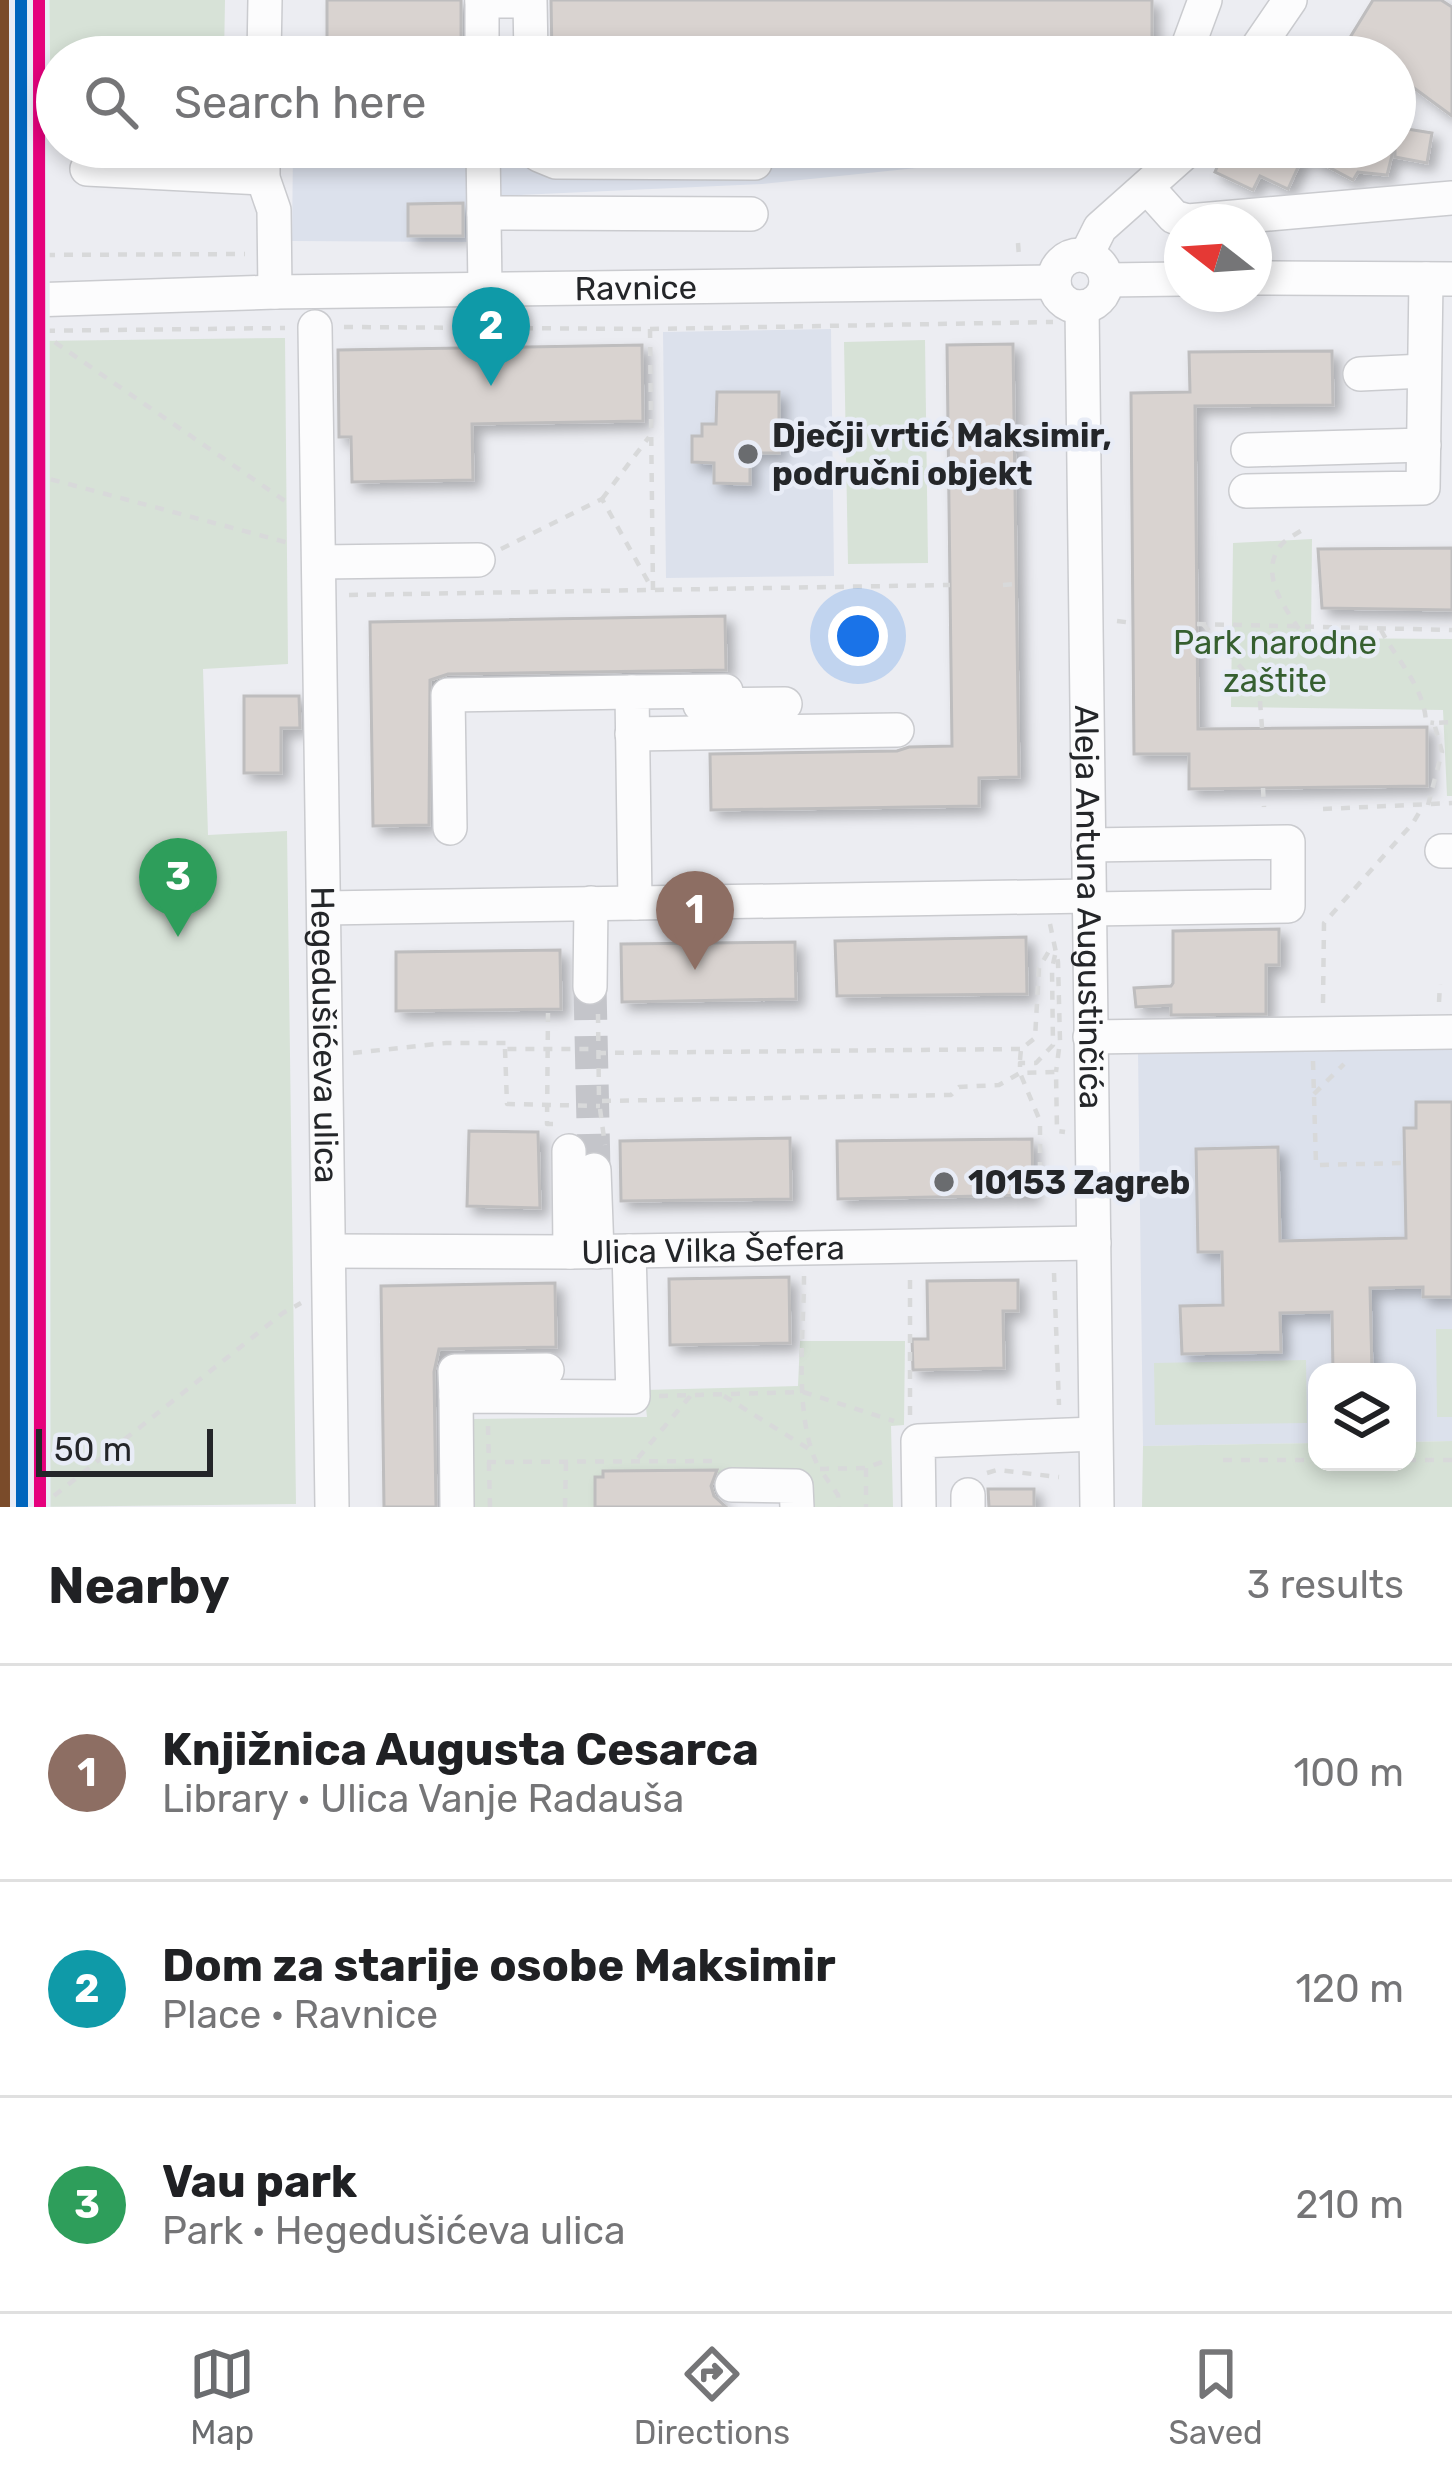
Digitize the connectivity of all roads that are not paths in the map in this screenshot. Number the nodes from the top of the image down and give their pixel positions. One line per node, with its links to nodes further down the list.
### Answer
1 (265, 0): 5 (street)
2 (1205, 0): 8 (street)
3 (1290, 0): 9 (street)
4 (482, 1): 6 (street); 7 (street)
5 (264, 36)
6 (482, 36)
7 (531, 36)
8 (1192, 36)
9 (1266, 36)
10 (116, 168): 14 (street)
11 (264, 168): 25 (street)
12 (483, 168): 17 (street)
13 (1169, 168): 15 (street)
14 (87, 169)
15 (1148, 188): 16 (street); 19 (street)
16 (1449, 192)
17 (484, 213): 18 (street); 24 (street)
18 (751, 214)
19 (1096, 268): 20 (street); 23 (street); 27 (street)
20 (1164, 277)
21 (1272, 278): 22 (street)
22 (1439, 279): 29 (street)
23 (1054, 282): 24 (street, Ravnice); 27 (street)
24 (485, 289): 25 (street, Ravnice)
25 (275, 292): 26 (street, Ravnice)
26 (0, 301)
27 (1073, 315): 41 (street, Aleja Antuna Augustinčića)
28 (332, 327): 35 (street, Hegedušićeva ulica)
29 (1424, 371): 30 (street); 31 (street)
30 (1360, 374)
31 (1424, 445): 32 (street); 33 (street)
32 (1248, 450)
33 (1246, 491)
34 (478, 560): 35 (street)
35 (319, 579): 45 (street, Hegedušićeva ulica)
36 (726, 691): 38 (street)
37 (785, 704): 38 (street)
38 (632, 711): 39 (street); 40 (street); 43 (street)
39 (897, 730)
40 (450, 828)
41 (1088, 845): 42 (street, Aleja Antuna Augustinčića); 42 (street)
42 (1089, 902): 43 (street); 48 (street, Aleja Antuna Augustinčića)
43 (635, 903): 44 (street)
44 (582, 904): 45 (street); 46 (street)
45 (324, 908): 53 (street, Hegedušićeva ulica)
46 (587, 993)
47 (1452, 1032): 48 (street)
48 (1090, 1037): 52 (street, Aleja Antuna Augustinčića)
49 (1452, 1054): 50 (street)
50 (1352, 1055)
51 (585, 1148): 54 (street)
52 (1094, 1244): 54 (street, Ulica Vilka Šefera); 57 (street, Aleja Antuna Augustinčića)
53 (329, 1251): 54 (street, Ulica Vilka Šefera); 59 (street, Hegedušićeva ulica)
54 (599, 1252): 56 (street)
55 (547, 1370): 56 (street)
56 (456, 1396): 60 (street)
57 (1096, 1434): 62 (street); 63 (street, Aleja Antuna Augustinčića)
58 (732, 1473): 61 (street)
59 (332, 1507)
60 (457, 1507)
61 (796, 1507)
62 (919, 1507)
63 (1097, 1507)

